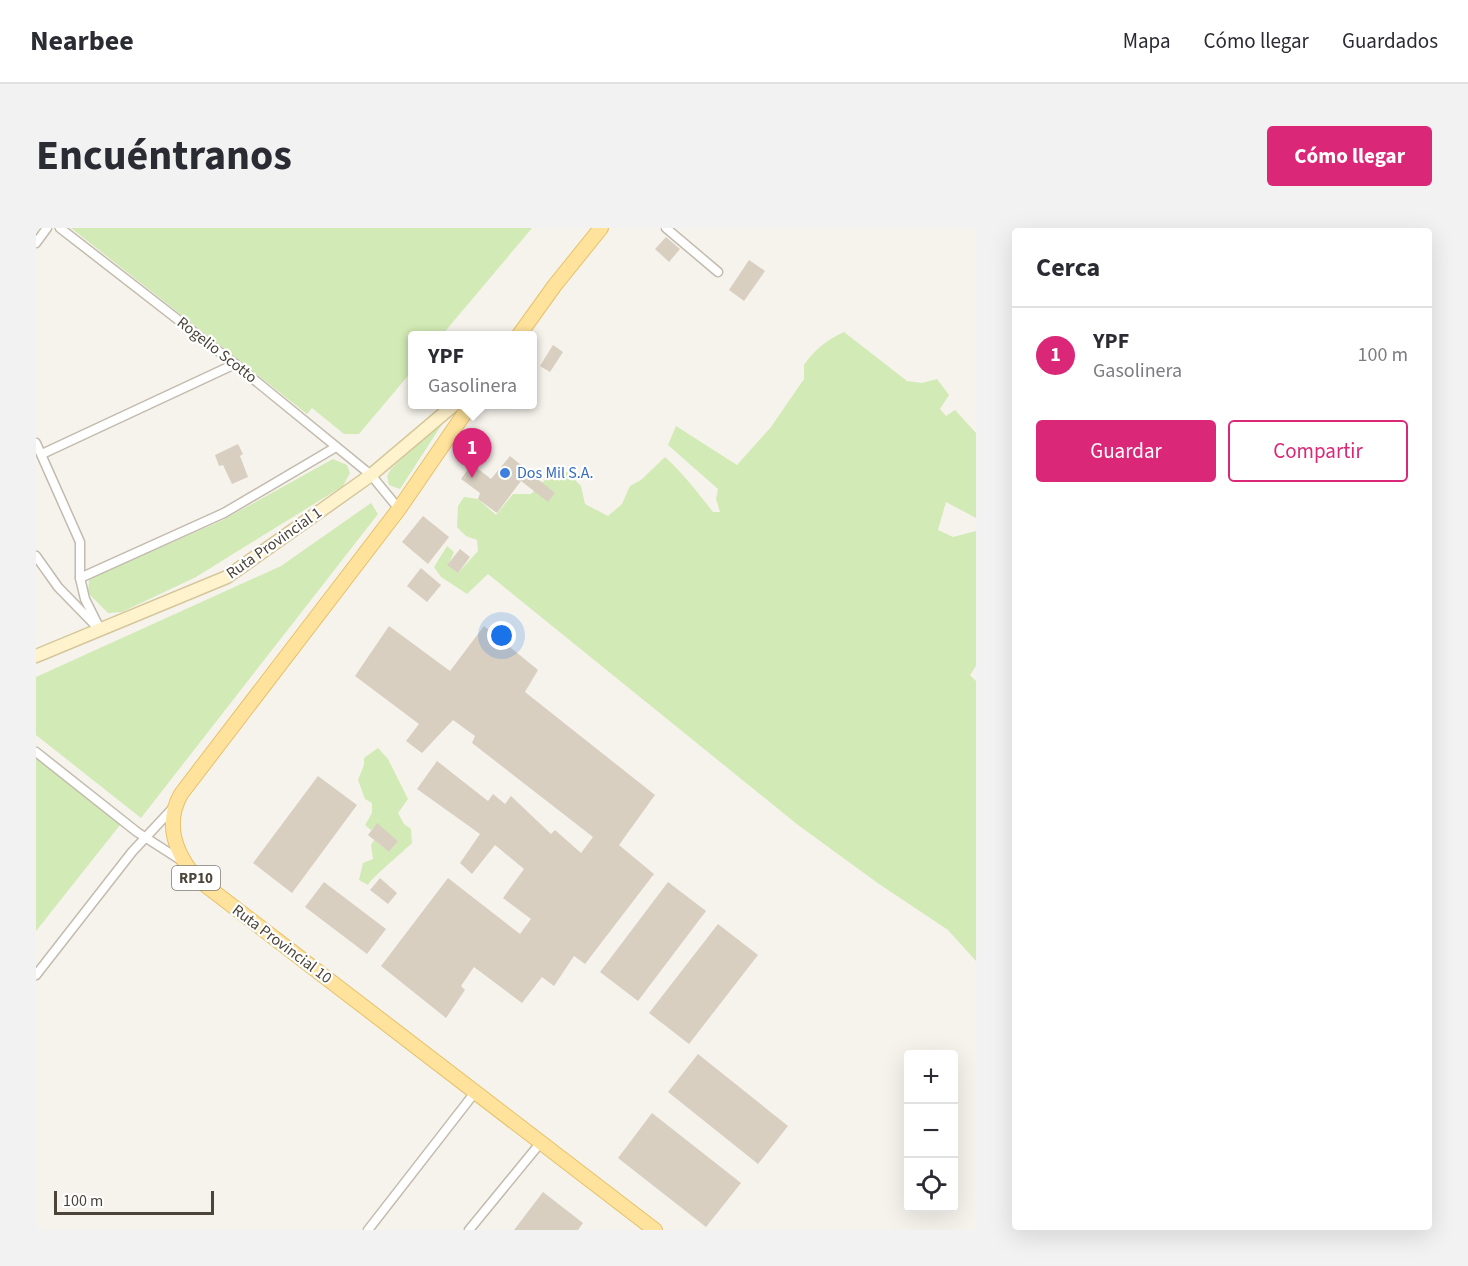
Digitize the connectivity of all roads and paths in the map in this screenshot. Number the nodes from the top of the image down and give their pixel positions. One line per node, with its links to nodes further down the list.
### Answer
1 (47, 228): 5 (street)
2 (60, 228): 8 (street, Rogelio Scotto)
3 (601, 228): 7 (main road)
4 (666, 228): 6 (street)
5 (36, 243)
6 (718, 272)
7 (523, 331)
8 (235, 363): 12 (street, Rogelio Scotto); 13 (street)
9 (450, 409): 14 (main road, Ruta Provincial 1)
10 (468, 409): 15 (main road)
11 (36, 443): 13 (street)
12 (336, 447): 14 (street, Rogelio Scotto); 17 (street)
13 (42, 454): 17 (street)
14 (371, 475): 15 (street, Rogelio Scotto); 18 (main road, Ruta Provincial 1)
15 (399, 509): 21 (main road)
16 (36, 556): 18 (street)
17 (80, 578): 18 (street)
18 (100, 629): 19 (main road, Ruta Provincial 1)
19 (36, 656)
20 (36, 752): 22 (street)
21 (175, 805): 22 (street); 23 (main road, Ruta Provincial 10 / RP10)
22 (147, 838): 23 (street); 24 (street)
23 (182, 861): 25 (main road, Ruta Provincial 10 / RP10)
24 (36, 975)
25 (476, 1091): 26 (main road, Ruta Provincial 10 / RP10); 27 (street)
26 (542, 1141): 28 (street); 29 (main road, Ruta Provincial 10 / RP10)
27 (368, 1230)
28 (469, 1230)
29 (655, 1230)

